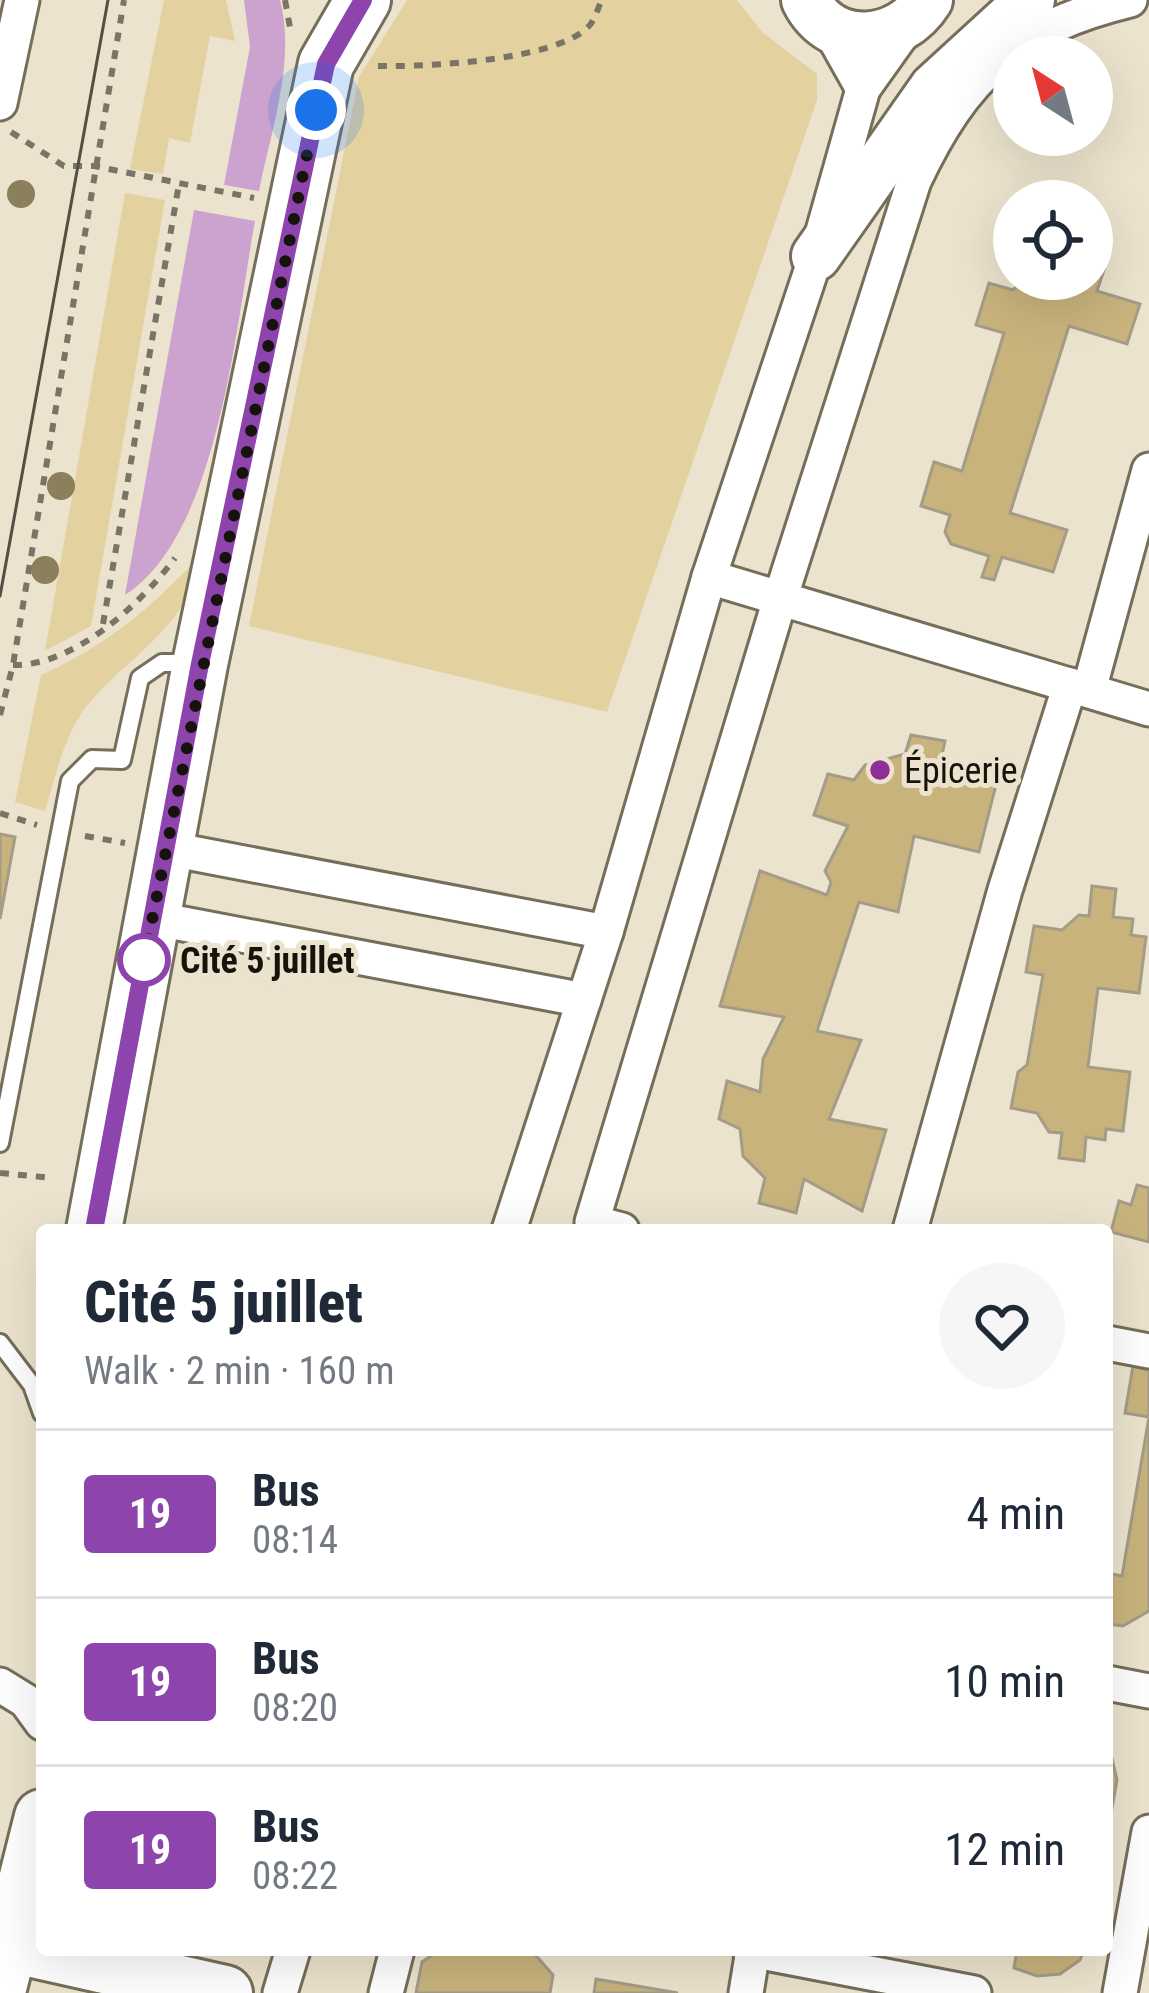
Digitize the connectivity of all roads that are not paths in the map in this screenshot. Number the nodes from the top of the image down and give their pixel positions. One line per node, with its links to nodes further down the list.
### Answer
1 (22, 0): 8 (street)
2 (363, 0): 13 (main road)
3 (1030, 0): 9 (street)
4 (1130, 0): 12 (street)
5 (811, 9): 6 (street); 7 (street)
6 (920, 11): 7 (street)
7 (863, 89): 9 (street)
8 (0, 104)
9 (815, 256): 11 (street)
10 (1149, 470): 14 (street)
11 (709, 577): 12 (street); 18 (street)
12 (780, 598): 14 (street); 23 (street)
13 (200, 664): 16 (main road); 20 (lane)
14 (1080, 688): 15 (street); 24 (street)
15 (1149, 709)
16 (164, 848): 17 (main road); 18 (street)
17 (152, 918): 19 (street); 21 (main road)
18 (606, 932): 19 (street)
19 (584, 1000): 22 (street)
20 (0, 1143)
21 (87, 1211)
22 (510, 1224)
23 (594, 1224)
24 (912, 1224)
25 (0, 1342): 28 (lane)
26 (1113, 1344): 27 (street)
27 (1149, 1351)
28 (36, 1396)
29 (1113, 1684): 31 (street)
30 (0, 1685): 32 (street)
31 (1149, 1691)
32 (36, 1715)
33 (1149, 1832): 46 (street)
34 (36, 1840): 40 (main road)
35 (291, 1956): 42 (street)
36 (395, 1956): 43 (street)
37 (751, 1956): 44 (street)
38 (783, 1956): 45 (street)
39 (132, 1959): 40 (main road); 41 (main road)
40 (3, 1964)
41 (225, 1993)
42 (280, 1993)
43 (386, 1993)
44 (746, 1993)
45 (974, 1993)
46 (1120, 1993)

